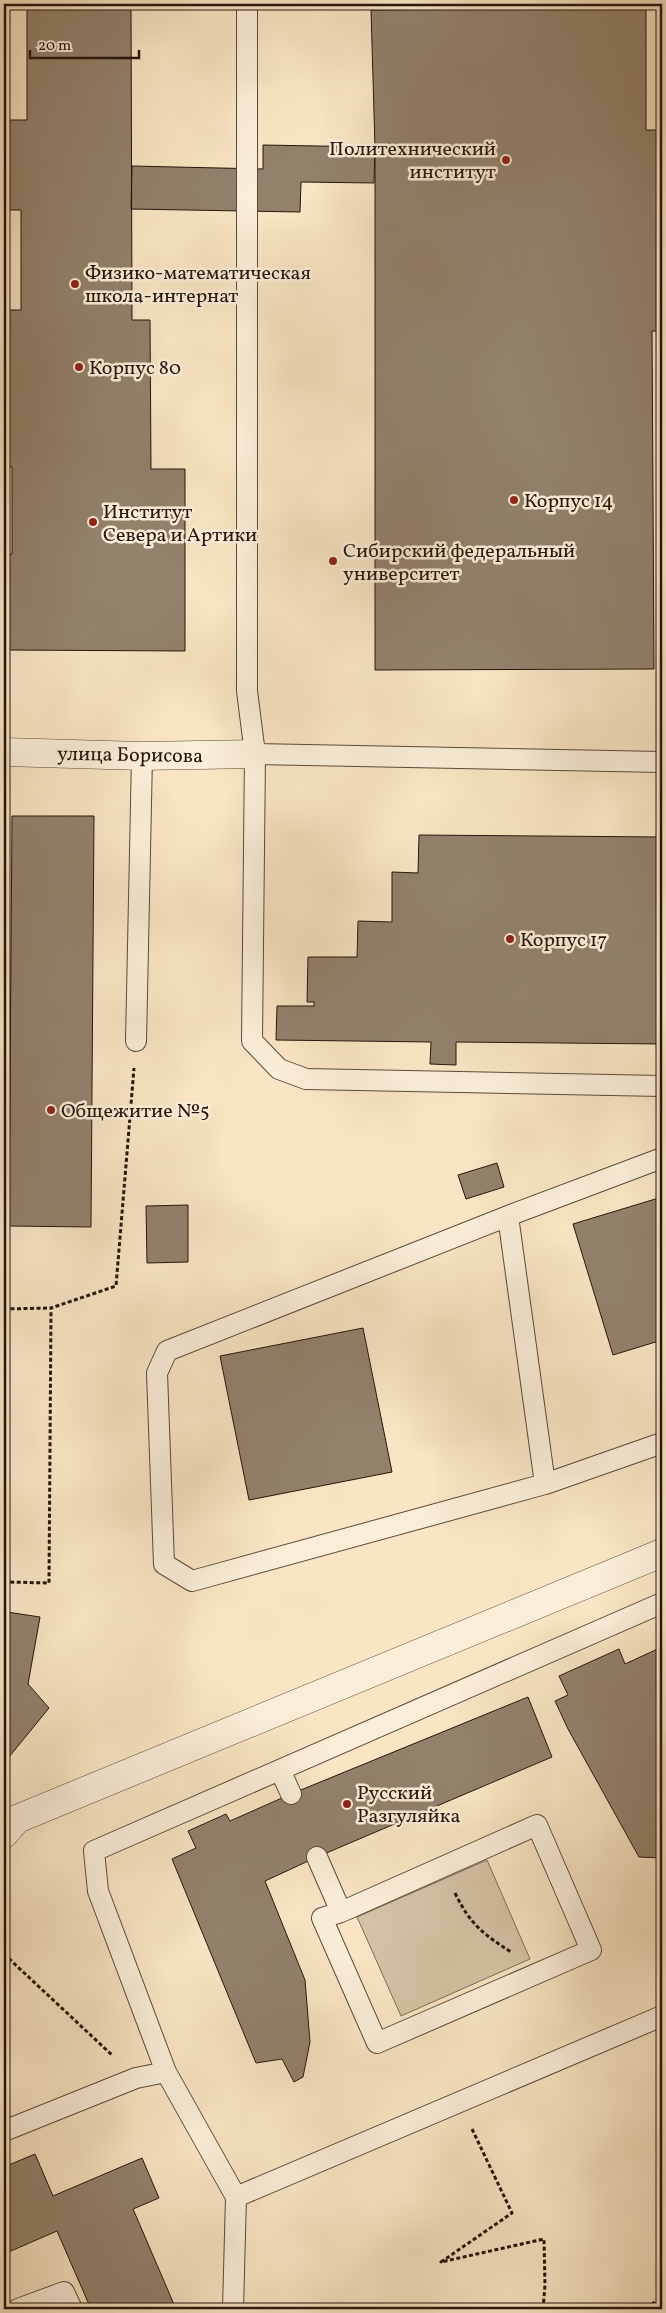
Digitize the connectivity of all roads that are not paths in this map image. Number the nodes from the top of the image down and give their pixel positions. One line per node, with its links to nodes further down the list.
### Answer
1 (247, 4): 3 (lane)
2 (4, 752): 4 (street, улица Борисова)
3 (255, 754): 4 (street, улица Борисова); 5 (lane); 7 (lane)
4 (142, 756): 6 (lane)
5 (662, 762)
6 (136, 1041)
7 (662, 1086)
8 (662, 1158): 9 (lane)
9 (508, 1216): 11 (lane); 11 (lane)
10 (662, 1443): 11 (lane)
11 (545, 1484)
12 (662, 1553): 16 (street)
13 (662, 1603): 14 (lane)
14 (280, 1770): 15 (lane); 20 (lane)
15 (291, 1794)
16 (4, 1834)
17 (317, 1857): 18 (lane)
18 (341, 1912): 18 (lane)
19 (662, 2016): 22 (lane)
20 (166, 2072): 21 (lane); 22 (lane)
21 (4, 2131)
22 (236, 2197): 25 (lane)
23 (18, 2309): 24 (lane)
24 (72, 2309)
25 (233, 2309)

